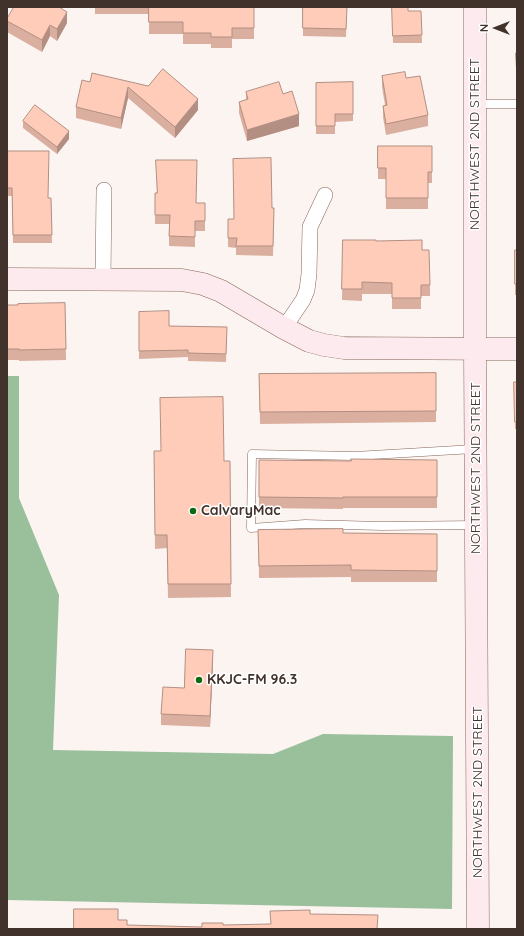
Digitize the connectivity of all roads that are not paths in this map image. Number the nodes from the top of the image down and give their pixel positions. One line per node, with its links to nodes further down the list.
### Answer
1 (475, 7): 2 (main road, NORTHWEST 2ND STREET)
2 (475, 104): 3 (lane); 9 (main road, NORTHWEST 2ND STREET)
3 (517, 104)
4 (104, 190): 7 (street)
5 (325, 195): 8 (street)
6 (7, 279): 7 (main road)
7 (103, 280): 8 (main road)
8 (284, 328): 9 (main road)
9 (475, 349): 10 (main road); 11 (main road, NORTHWEST 2ND STREET)
10 (517, 349)
11 (476, 449): 12 (main road, NORTHWEST 2ND STREET); 12 (lane)
12 (477, 525): 13 (main road, NORTHWEST 2ND STREET)
13 (478, 929)

